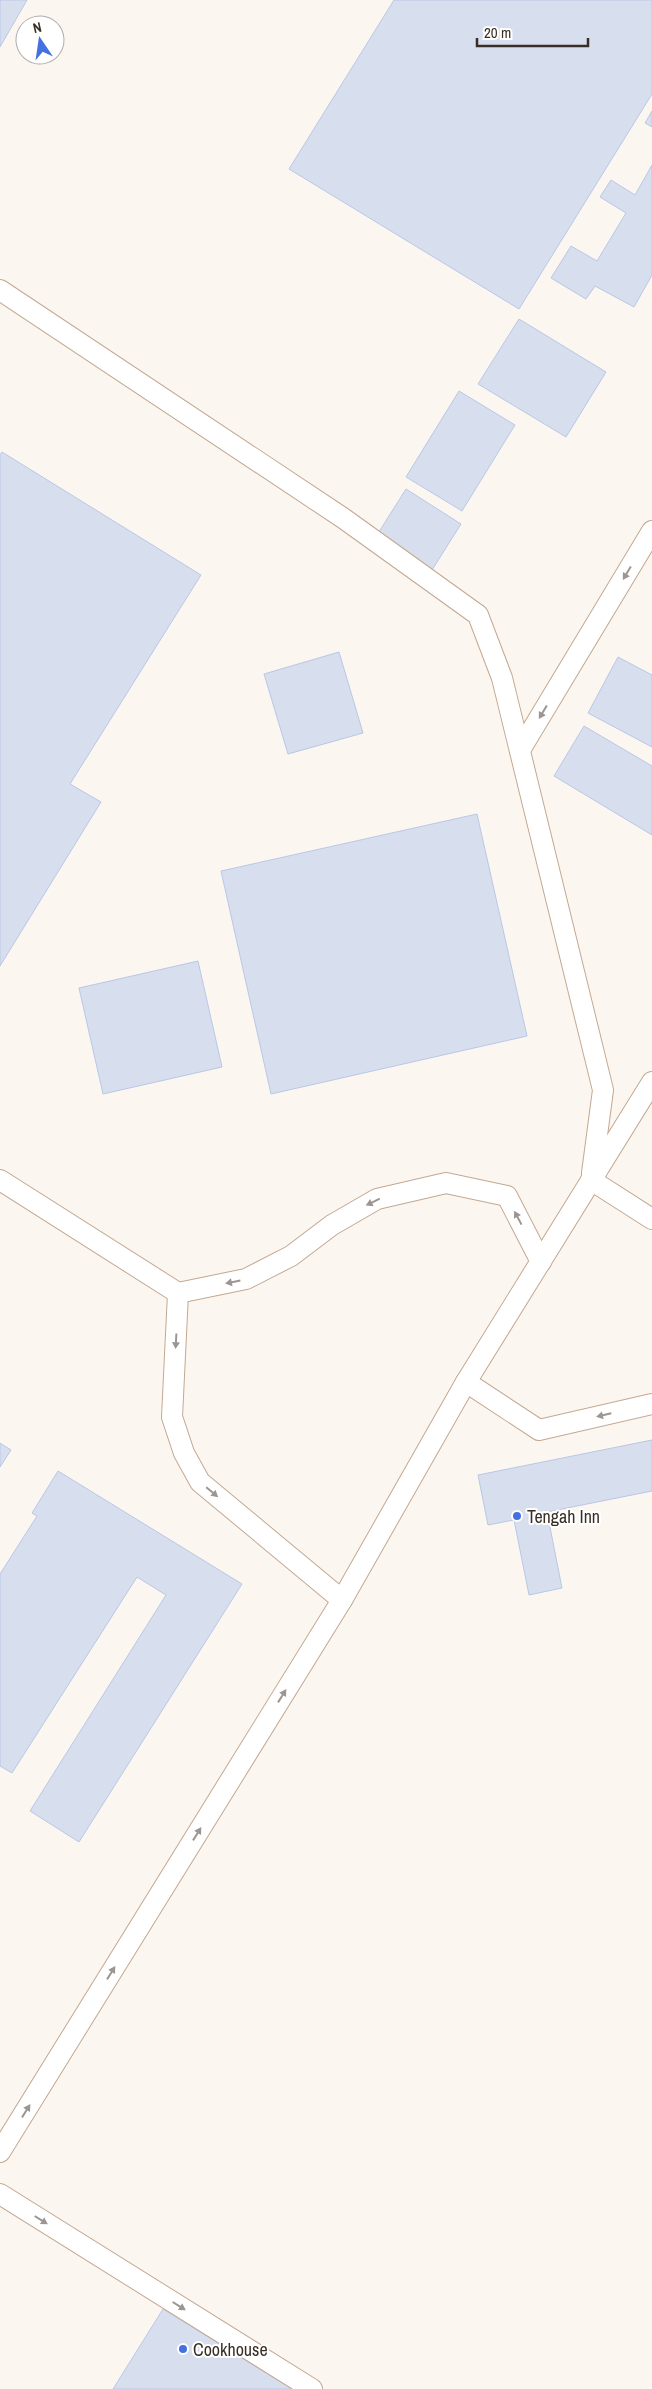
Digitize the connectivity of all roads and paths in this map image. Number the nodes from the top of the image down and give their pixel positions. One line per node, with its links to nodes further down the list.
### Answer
1 (0, 290): 3 (lane)
2 (652, 532): 3 (lane, one-way to 3)
3 (520, 750): 6 (lane)
4 (652, 1082): 6 (lane)
5 (0, 1180): 9 (lane)
6 (591, 1180): 7 (lane); 8 (lane)
7 (652, 1219)
8 (541, 1262): 9 (lane, one-way to 9); 10 (lane)
9 (178, 1292): 12 (lane, one-way to 12)
10 (466, 1382): 11 (lane, one-way to 10); 12 (lane)
11 (652, 1404)
12 (342, 1600): 13 (lane, one-way to 12)
13 (0, 2152)
14 (0, 2194): 15 (lane, one-way to 15)
15 (312, 2389)

